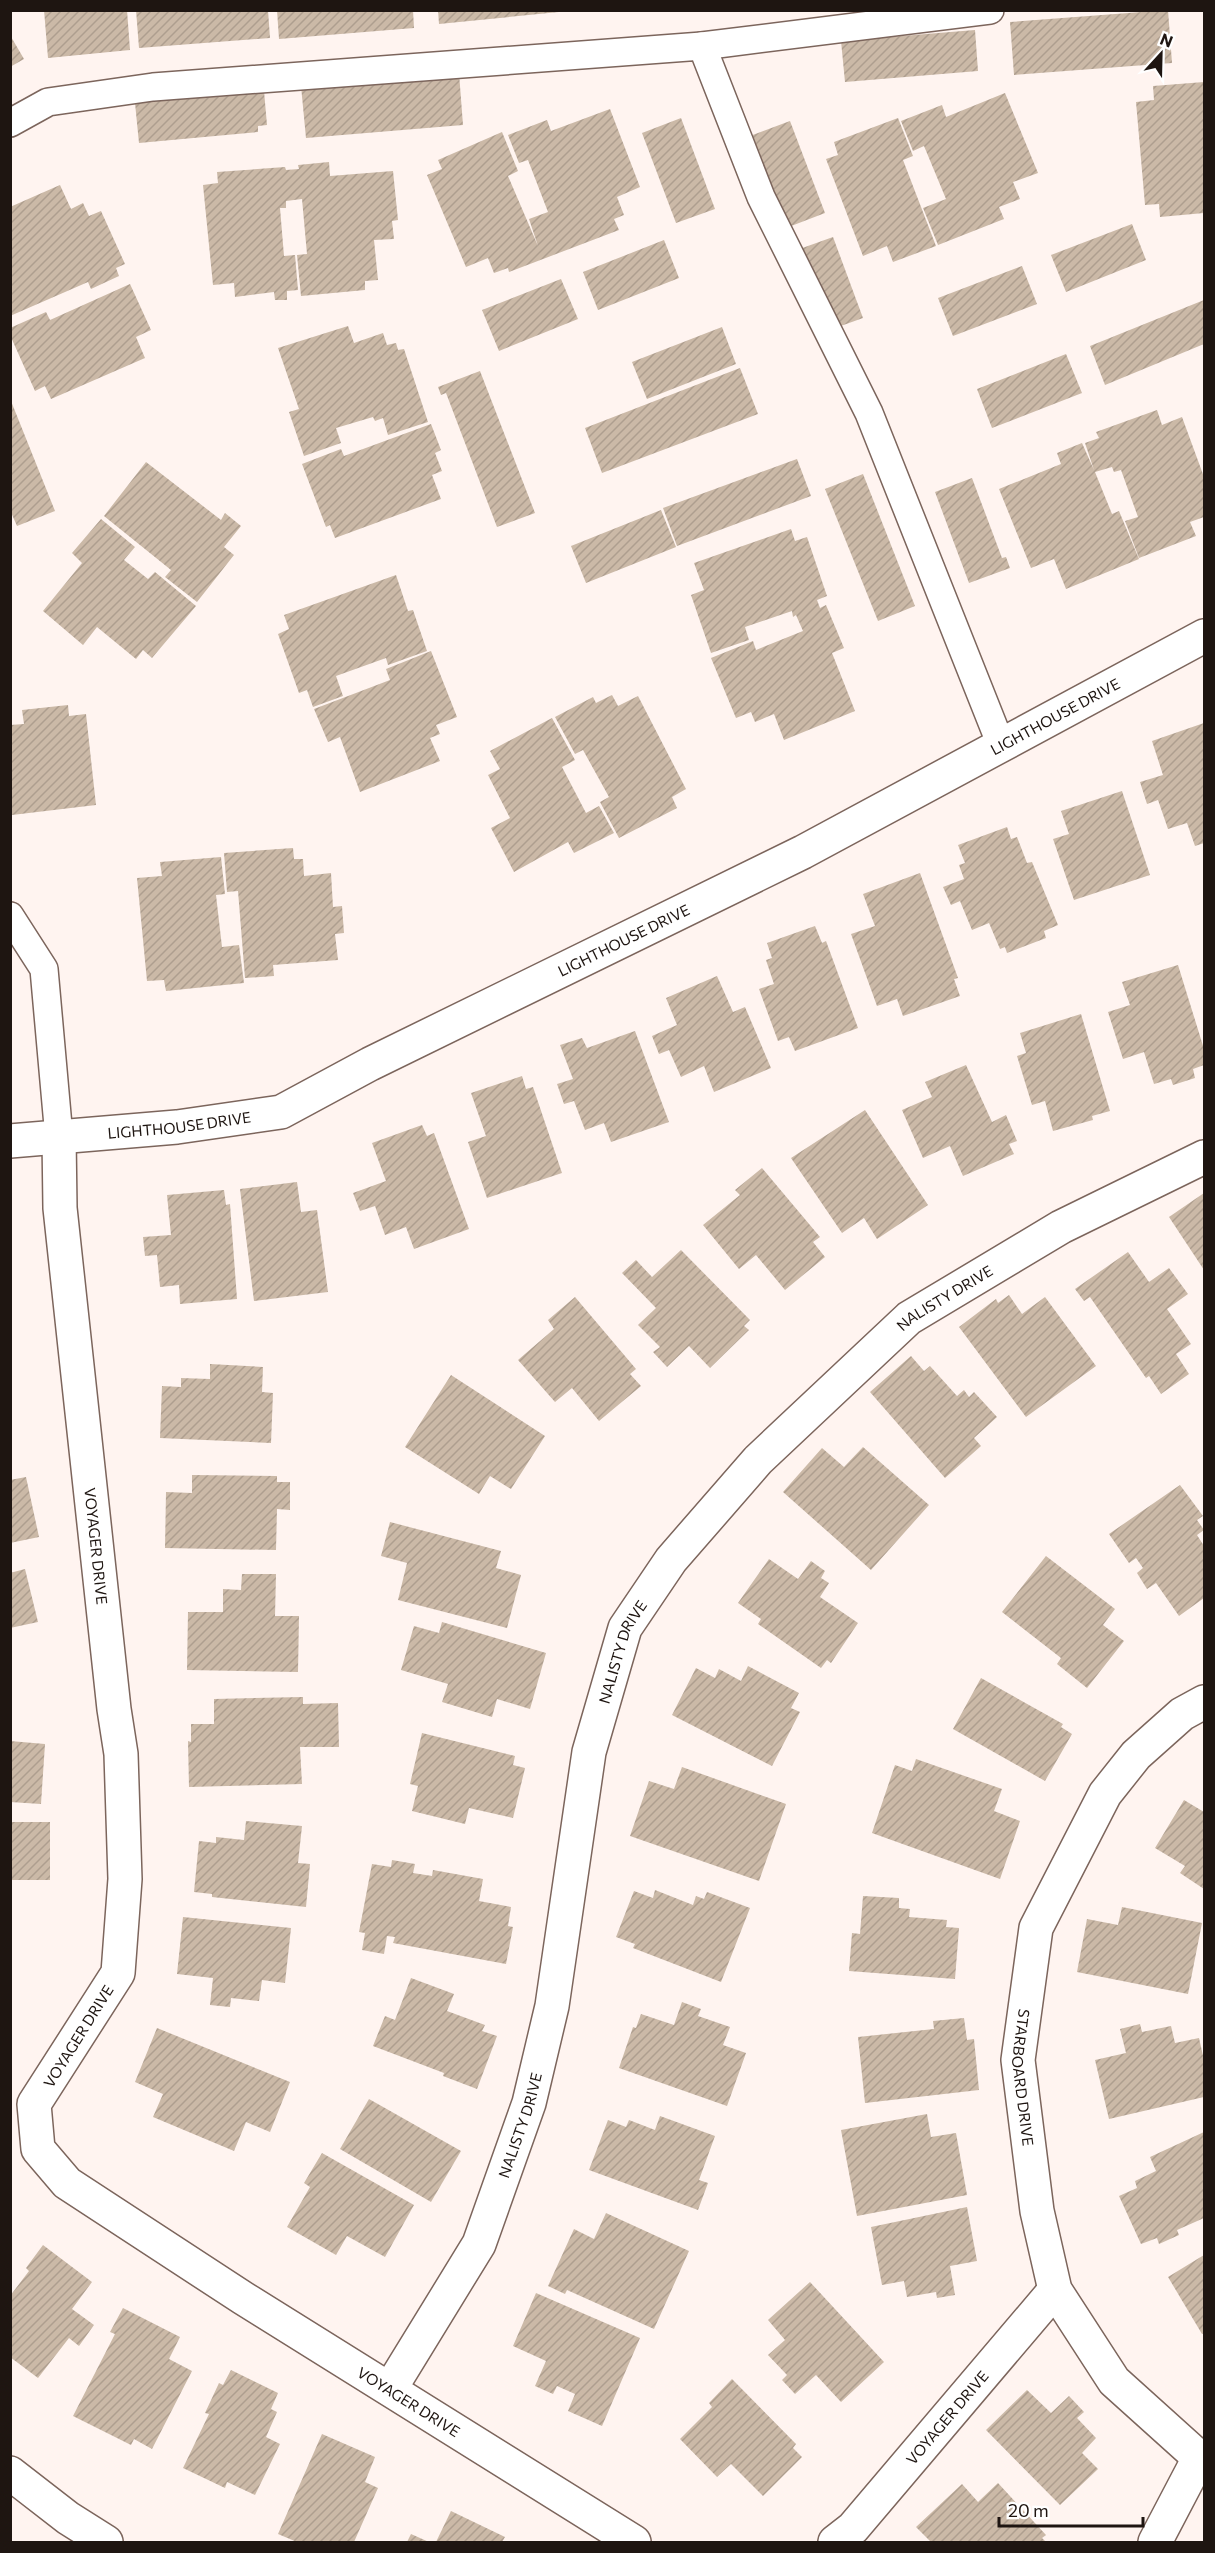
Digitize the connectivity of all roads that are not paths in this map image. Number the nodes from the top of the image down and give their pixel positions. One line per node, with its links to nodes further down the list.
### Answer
1 (990, 10): 2 (lane)
2 (702, 46): 3 (lane); 5 (lane)
3 (10, 123)
4 (1204, 636): 5 (street, LIGHTHOUSE DRIVE)
5 (1001, 745): 7 (street, LIGHTHOUSE DRIVE)
6 (10, 916): 7 (lane)
7 (59, 1137): 8 (street, LIGHTHOUSE DRIVE); 12 (street, VOYAGER DRIVE)
8 (10, 1141)
9 (1204, 1158): 12 (street, NALISTY DRIVE)
10 (1204, 1702): 11 (street, STARBOARD DRIVE)
11 (1055, 2290): 13 (street, STARBOARD DRIVE); 17 (street, VOYAGER DRIVE)
12 (390, 2389): 16 (street, VOYAGER DRIVE)
13 (1202, 2460): 18 (street)
14 (10, 2473): 15 (street)
15 (106, 2542)
16 (634, 2542)
17 (836, 2542)
18 (1155, 2542)

